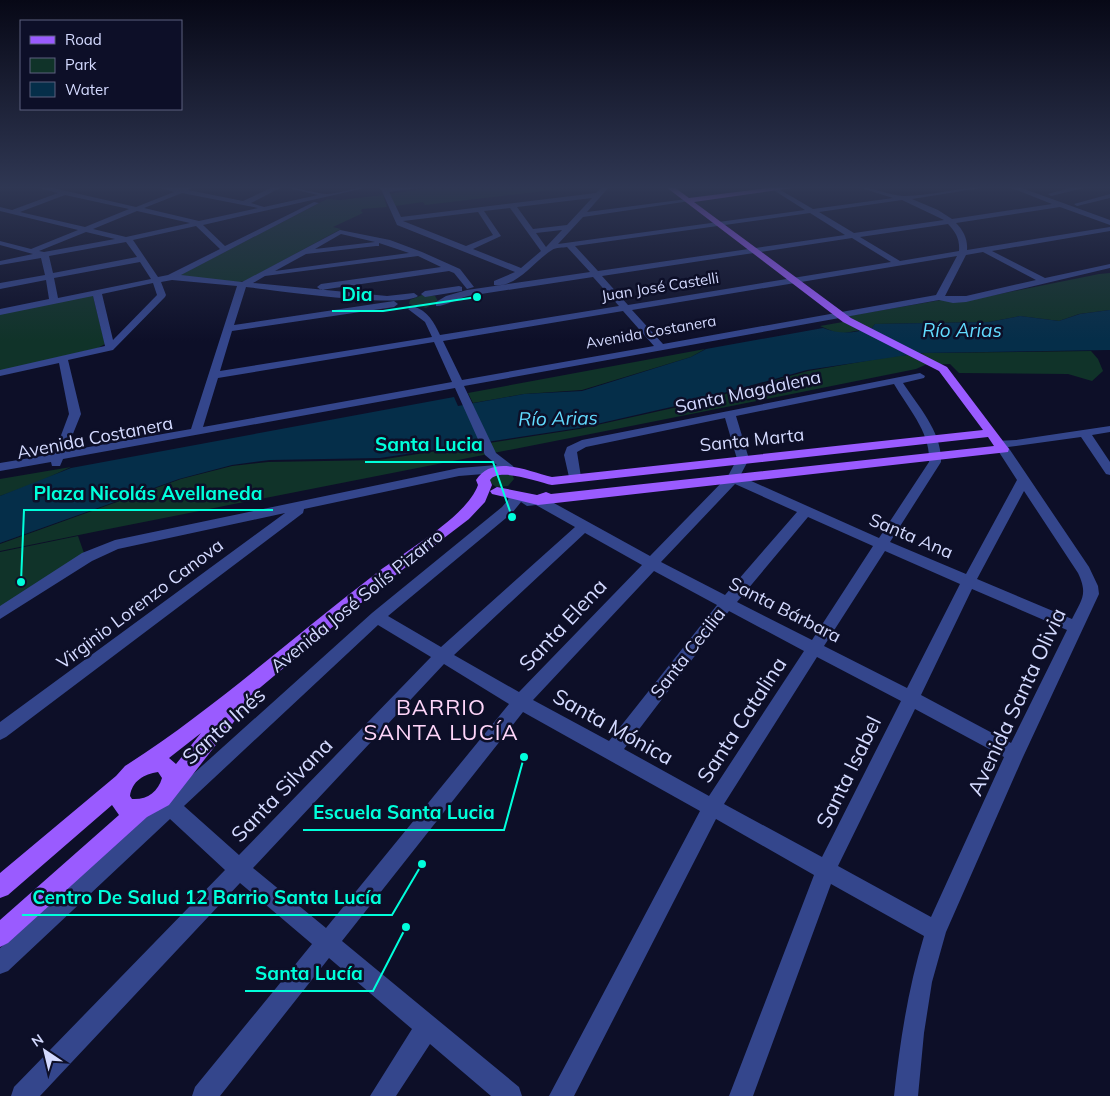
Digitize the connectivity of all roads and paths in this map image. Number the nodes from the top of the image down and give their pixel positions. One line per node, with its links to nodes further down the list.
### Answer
1 (65, 238): 27 (street)
2 (124, 238): 18 (street)
3 (131, 238): 18 (street)
4 (214, 238): 25 (street)
5 (248, 238): 25 (street)
6 (329, 238): 29 (street)
7 (369, 238): 19 (street)
8 (439, 238): 22 (street)
9 (493, 238): 22 (street)
10 (537, 238): 23 (street)
11 (558, 238): 23 (street)
12 (618, 238): 21 (street)
13 (736, 238): 26 (main road, Avenida Santa Olivia)
14 (838, 238): 26 (street)
15 (857, 238): 34 (street)
16 (962, 238): 28 (street)
17 (1052, 238): 24 (street, Juan José Castelli)
18 (127, 239): 31 (street); 32 (street)
19 (387, 242): 29 (street); 30 (street)
20 (0, 243): 27 (street)
21 (570, 245): 23 (street); 38 (street)
22 (467, 249): 37 (street)
23 (548, 249): 37 (street)
24 (983, 249): 28 (street, Juan José Castelli); 44 (street)
25 (225, 250): 41 (street)
26 (752, 250): 38 (street); 43 (main road, Avenida Santa Olivia)
27 (33, 251): 31 (street)
28 (963, 253): 34 (street, Juan José Castelli); 52 (street)
29 (300, 254): 39 (street)
30 (419, 254): 36 (street); 39 (street)
31 (45, 255): 33 (street); 40 (street)
32 (141, 259): 40 (street); 42 (street)
33 (0, 263)
34 (898, 263): 43 (street, Juan José Castelli)
35 (1110, 266): 44 (street, Avenida Costanera)
36 (451, 268): 47 (street); 48 (street)
37 (521, 271): 47 (street)
38 (595, 274): 55 (street); 57 (street)
39 (258, 276): 45 (street)
40 (49, 277): 46 (street); 54 (street)
41 (171, 277): 42 (street); 45 (street)
42 (156, 280): 49 (street); 64 (street)
43 (792, 280): 57 (street, Juan José Castelli); 59 (main road, Avenida Santa Olivia)
44 (1044, 281): 52 (street, Avenida Costanera)
45 (242, 285): 48 (street); 61 (street)
46 (0, 286)
47 (470, 287): 50 (street)
48 (304, 290): 53 (street)
49 (96, 292): 54 (street); 64 (street)
50 (425, 294): 51 (street); 55 (street)
51 (414, 296): 53 (street); 56 (street)
52 (940, 297): 59 (street, Avenida Costanera)
53 (387, 299): 56 (street)
54 (54, 301): 58 (street)
55 (437, 305): 56 (street); 60 (street)
56 (407, 307): 60 (street); 61 (street)
57 (625, 308): 62 (street, Juan José Castelli); 63 (street)
58 (0, 312)
59 (845, 318): 63 (street, Avenida Costanera); 75 (main road, Avenida Santa Olivia)
60 (429, 321): 62 (street)
61 (229, 329): 67 (street)
62 (438, 338): 67 (street, Juan José Castelli); 70 (street)
63 (660, 347): 70 (street, Avenida Costanera)
64 (110, 348): 65 (street)
65 (63, 359): 66 (street); 79 (street)
66 (0, 373)
67 (215, 375): 73 (street)
68 (920, 376): 69 (street, Santa Magdalena)
69 (896, 380): 71 (street, Santa Magdalena); 76 (street)
70 (461, 389): 73 (street, Avenida Costanera); 77 (street)
71 (730, 415): 78 (street); 84 (street, Santa Magdalena)
72 (1110, 429): 74 (street, Santa Marta)
73 (196, 432): 79 (street, Avenida Costanera)
74 (1085, 434): 75 (street, Santa Marta); 81 (street)
75 (999, 442): 76 (main road, Santa Marta); 76 (main road, Santa Marta); 86 (street, Avenida Santa Olivia)
76 (935, 448): 78 (main road, Santa Marta); 85 (main road, Santa Marta); 94 (street, Santa Catalina)
77 (489, 452): 87 (street); 87 (street, Avenida José Solís Pizarro)
78 (743, 459): 84 (main road, Santa Marta); 85 (street, Santa Elena)
79 (57, 461): 80 (street, Avenida Costanera); 82 (street, Avenida Costanera)
80 (0, 467)
81 (1110, 471)
82 (0, 475)
83 (533, 478): 84 (main road, Santa Marta); 87 (main road, Santa Marta); 89 (main road)
84 (569, 478): 88 (main road)
85 (733, 478): 88 (main road, Santa Marta); 91 (street, Santa Ana); 95 (street, Santa Elena)
86 (1023, 481): 96 (street, Santa Isabel); 100 (street, Avenida Santa Olivia)
87 (501, 484): 89 (main road, Santa Marta); 90 (street); 92 (main road, Avenida José Solís Pizarro); 92 (main road, Avenida José Solís Pizarro); 99 (street, Santa Inés)
88 (565, 499): 89 (main road, Santa Marta)
89 (538, 500): 93 (street, Santa Bárbara)
90 (303, 506): 98 (street); 106 (street, Virginio Lorenzo Canova)
91 (806, 510): 94 (street, Santa Ana); 97 (street, Santa Cecilia)
92 (464, 516): 103 (main road, Avenida José Solís Pizarro)
93 (583, 527): 95 (street, Santa Bárbara); 102 (street, Santa Silvana)
94 (881, 544): 96 (street, Santa Ana); 101 (street, Santa Catalina)
95 (651, 563): 97 (street, Santa Bárbara); 105 (street, Santa Elena)
96 (969, 581): 100 (street, Santa Ana); 104 (street, Santa Isabel)
97 (727, 604): 101 (street, Santa Bárbara); 107 (street, Santa Cecilia)
98 (0, 613)
99 (377, 617): 102 (street, Santa Mónica); 111 (street, Santa Inés)
100 (1076, 627): 108 (street, Avenida Santa Olivia)
101 (816, 648): 104 (street, Santa Bárbara); 112 (street, Santa Catalina)
102 (442, 656): 105 (street, Santa Mónica); 113 (street, Santa Silvana)
103 (251, 686): 109 (main road, Avenida José Solís Pizarro); 111 (main road, Avenida José Solís Pizarro)
104 (911, 697): 108 (street, Santa Bárbara); 114 (street, Santa Isabel)
105 (521, 702): 107 (street, Santa Mónica); 118 (street, Santa Elena)
106 (0, 732)
107 (611, 752): 112 (street, Santa Mónica)
108 (1015, 754): 116 (street, Avenida Santa Olivia)
109 (142, 766): 110 (main road, Avenida José Solís Pizarro); 111 (main road)
110 (123, 783): 111 (main road); 115 (main road, Avenida José Solís Pizarro)
111 (159, 800): 113 (street); 117 (main road, Avenida José Solís Pizarro); 119 (street, Santa Inés)
112 (712, 807): 114 (street, Santa Mónica); 125 (street, Santa Catalina)
113 (238, 868): 118 (street); 121 (street, Santa Silvana)
114 (826, 870): 116 (street, Santa Mónica); 126 (street, Santa Isabel)
115 (0, 887)
116 (936, 931): 127 (street, Avenida Santa Olivia)
117 (0, 935)
118 (327, 942): 120 (street); 122 (street, Santa Elena)
119 (0, 963)
120 (427, 1027): 123 (street); 124 (street)
121 (23, 1096)
122 (204, 1096)
123 (382, 1096)
124 (510, 1096)
125 (561, 1096)
126 (741, 1096)
127 (906, 1096)

